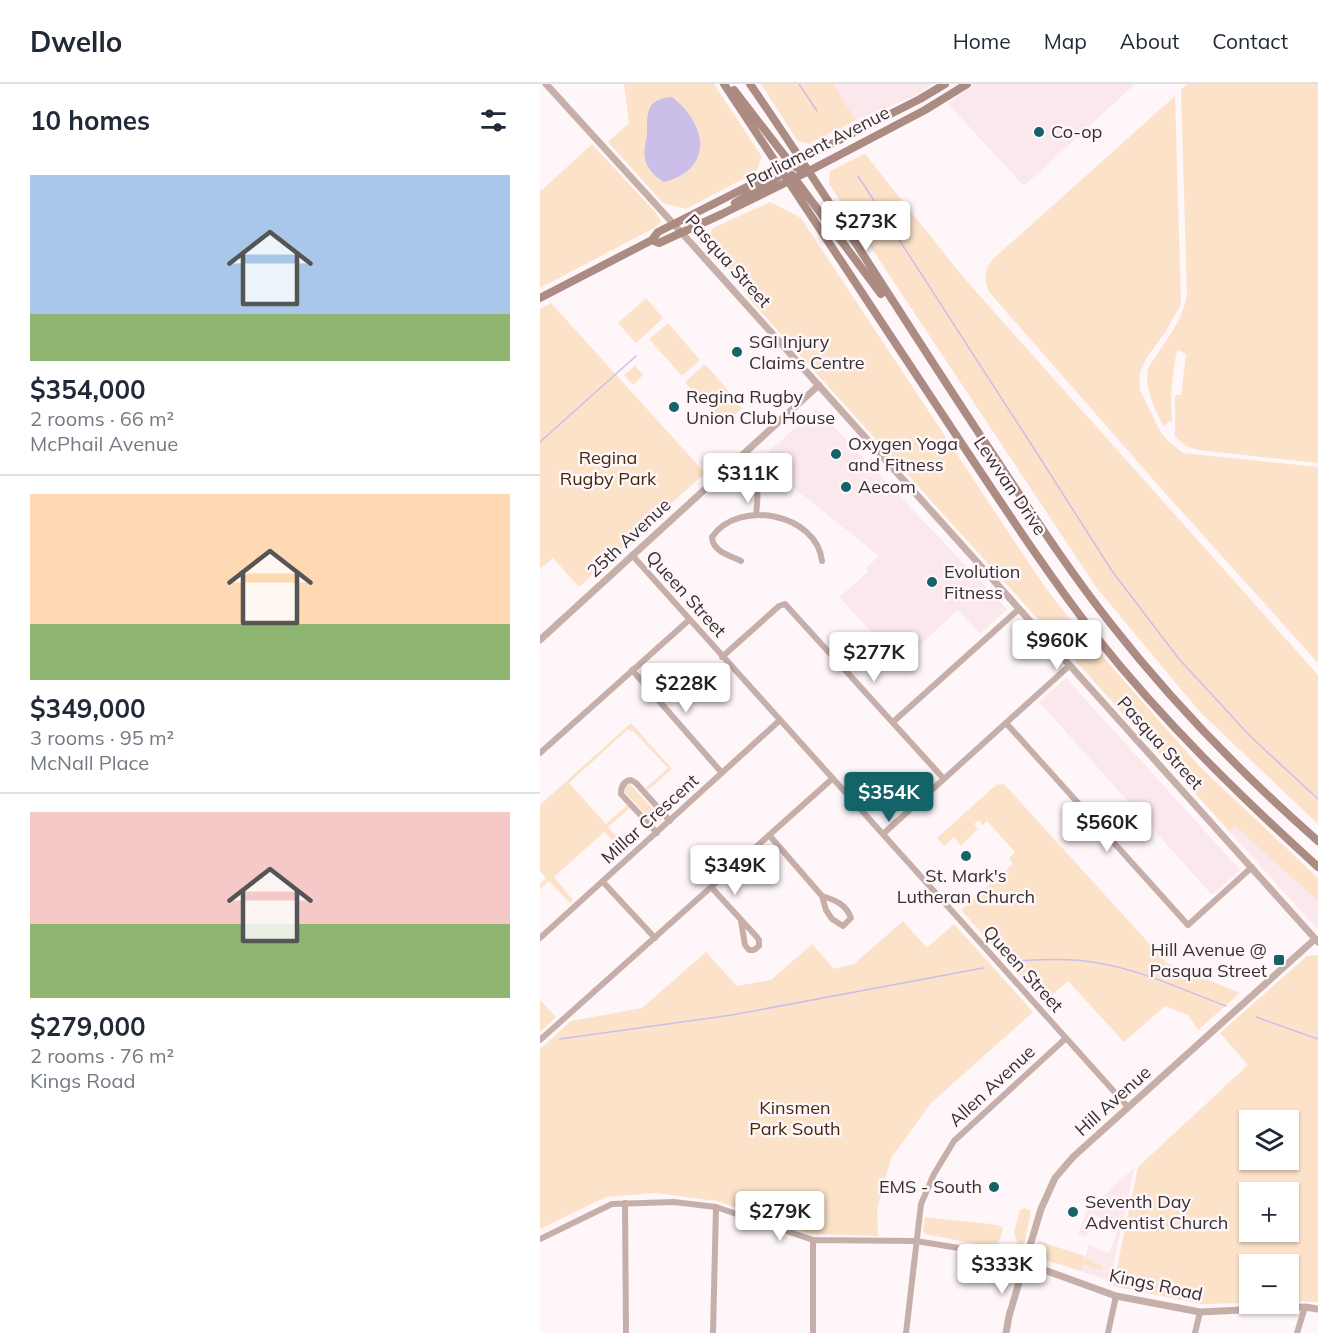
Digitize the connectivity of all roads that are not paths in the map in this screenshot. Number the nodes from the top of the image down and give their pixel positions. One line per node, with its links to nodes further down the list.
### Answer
1 (546, 84): 11 (street, Pasqua Street)
2 (724, 84): 9 (main road, Lewvan Drive)
3 (730, 84): 9 (main road)
4 (750, 84): 7 (main road, Lewvan Drive)
5 (945, 84): 7 (main road, Parliament Avenue)
6 (967, 84): 8 (main road, Parliament Avenue)
7 (801, 158): 8 (main road, Lewvan Drive); 9 (main road, Parliament Avenue)
8 (809, 171): 9 (main road, Parliament Avenue); 15 (main road, Lewvan Drive)
9 (789, 172): 10 (main road, Parliament Avenue); 12 (main road, Parliament Avenue); 15 (main road); 41 (main road, Lewvan Drive)
10 (740, 190): 11 (main road, Parliament Avenue); 12 (main road, Parliament Avenue)
11 (674, 224): 12 (street, Pasqua Street); 13 (main road, Parliament Avenue)
12 (682, 233): 13 (main road, Parliament Avenue); 16 (street, Pasqua Street)
13 (652, 240): 14 (main road, Parliament Avenue)
14 (540, 298)
15 (918, 341): 39 (main road, Lewvan Drive)
16 (819, 386): 17 (street, 25th Avenue); 22 (street, Pasqua Street)
17 (738, 459): 18 (street); 19 (street, 25th Avenue)
18 (756, 514): 20 (street); 21 (street)
19 (632, 555): 23 (street, Queen Street); 24 (street, 25th Avenue)
20 (741, 561)
21 (822, 561)
22 (1019, 609): 26 (street, Pasqua Street); 29 (street)
23 (689, 620): 25 (street, Queen Street); 27 (street)
24 (540, 640)
25 (722, 657): 28 (street, Queen Street); 29 (street)
26 (1069, 666): 30 (street); 40 (street, Pasqua Street)
27 (632, 670): 31 (street); 32 (street)
28 (779, 721): 32 (street, Millar Crescent); 33 (street, Queen Street)
29 (893, 722): 34 (street)
30 (1006, 723): 34 (street); 40 (street)
31 (540, 753)
32 (722, 773): 35 (street, Millar Crescent)
33 (832, 779): 37 (street, Queen Street); 38 (street)
34 (944, 779): 37 (street)
35 (670, 821): 36 (street, Millar Crescent); 36 (street)
36 (657, 833): 42 (street, Millar Crescent)
37 (883, 834): 49 (street, Queen Street)
38 (769, 836): 43 (street); 44 (street)
39 (1318, 841)
40 (1252, 867): 48 (street, Pasqua Street)
41 (1318, 867)
42 (603, 882): 46 (street, Millar Crescent); 47 (street)
43 (711, 887): 45 (street); 47 (street)
44 (822, 896): 44 (street)
45 (741, 921)
46 (540, 938)
47 (655, 938): 50 (street)
48 (1316, 940): 51 (street, Hill Avenue)
49 (1065, 1038): 51 (street, Queen Street); 56 (street, Allen Avenue)
50 (540, 1040)
51 (1128, 1107): 57 (street, Hill Avenue)
52 (625, 1203): 53 (street, Kings Road); 54 (street, Kings Road); 62 (street)
53 (716, 1207): 55 (street, Kings Road); 63 (street)
54 (540, 1239)
55 (813, 1240): 56 (street, Kings Road); 64 (street)
56 (916, 1241): 57 (street, Kings Road); 65 (street, Allen Avenue)
57 (1025, 1263): 58 (street, Kings Road); 66 (street, Hill Avenue)
58 (1116, 1296): 61 (street, Kings Road); 67 (street)
59 (1305, 1307): 60 (street, Kings Road); 61 (street, Kings Road); 69 (street)
60 (1318, 1309)
61 (1200, 1312): 68 (street)
62 (626, 1333)
63 (713, 1333)
64 (813, 1333)
65 (906, 1333)
66 (1006, 1333)
67 (1108, 1333)
68 (1195, 1333)
69 (1297, 1333)

